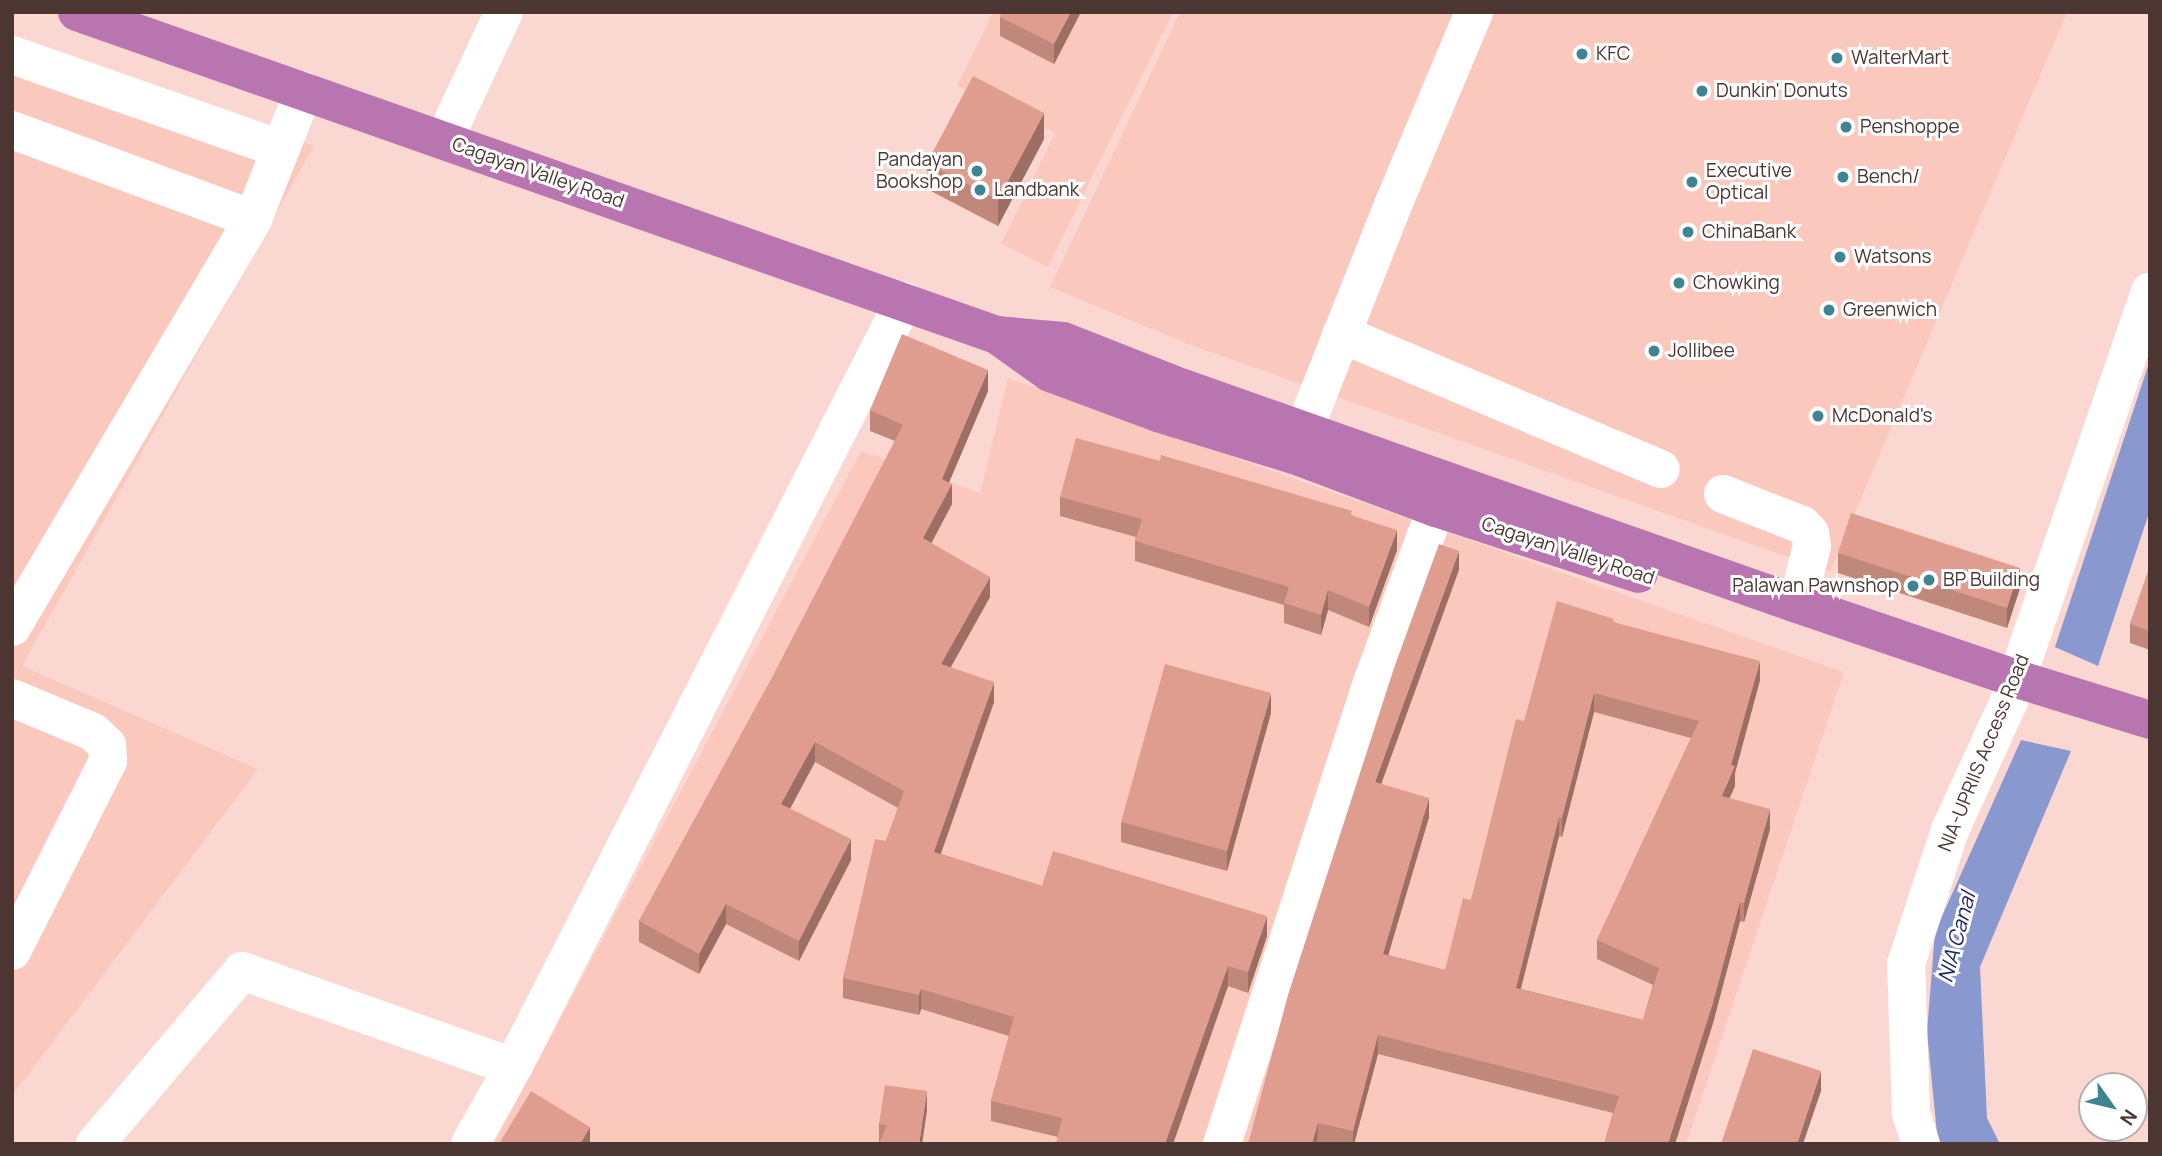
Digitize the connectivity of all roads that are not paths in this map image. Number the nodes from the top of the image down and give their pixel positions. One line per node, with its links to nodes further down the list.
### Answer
1 (77, 12): 5 (highway, Cagayan Valley Road)
2 (504, 12): 7 (street)
3 (1470, 14): 12 (street)
4 (12, 55): 8 (street)
5 (304, 91): 7 (highway, Cagayan Valley Road); 8 (street)
6 (12, 130): 9 (street)
7 (444, 140): 11 (highway, Cagayan Valley Road)
8 (280, 149): 9 (street)
9 (253, 219): 18 (street)
10 (2150, 292): 19 (street, NIA-UPRIIS Access Road)
11 (904, 301): 13 (highway, Cagayan Valley Road); 24 (street)
12 (1341, 334): 13 (street); 14 (street)
13 (1299, 443): 16 (highway, Cagayan Valley Road); 17 (highway, Cagayan Valley Road)
14 (1661, 469)
15 (1723, 494): 17 (street)
16 (1436, 508): 19 (highway, Cagayan Valley Road); 27 (street)
17 (1797, 604): 19 (highway, Cagayan Valley Road)
18 (12, 626)
19 (2013, 690): 21 (highway, Cagayan Valley Road); 22 (highway, Cagayan Valley Road); 28 (street, NIA-UPRIIS Access Road)
20 (12, 698): 23 (street)
21 (2150, 720)
22 (2150, 747)
23 (12, 951)
24 (513, 1067): 25 (street); 26 (street)
25 (95, 1144)
26 (470, 1144)
27 (1222, 1144)
28 (1921, 1144)

